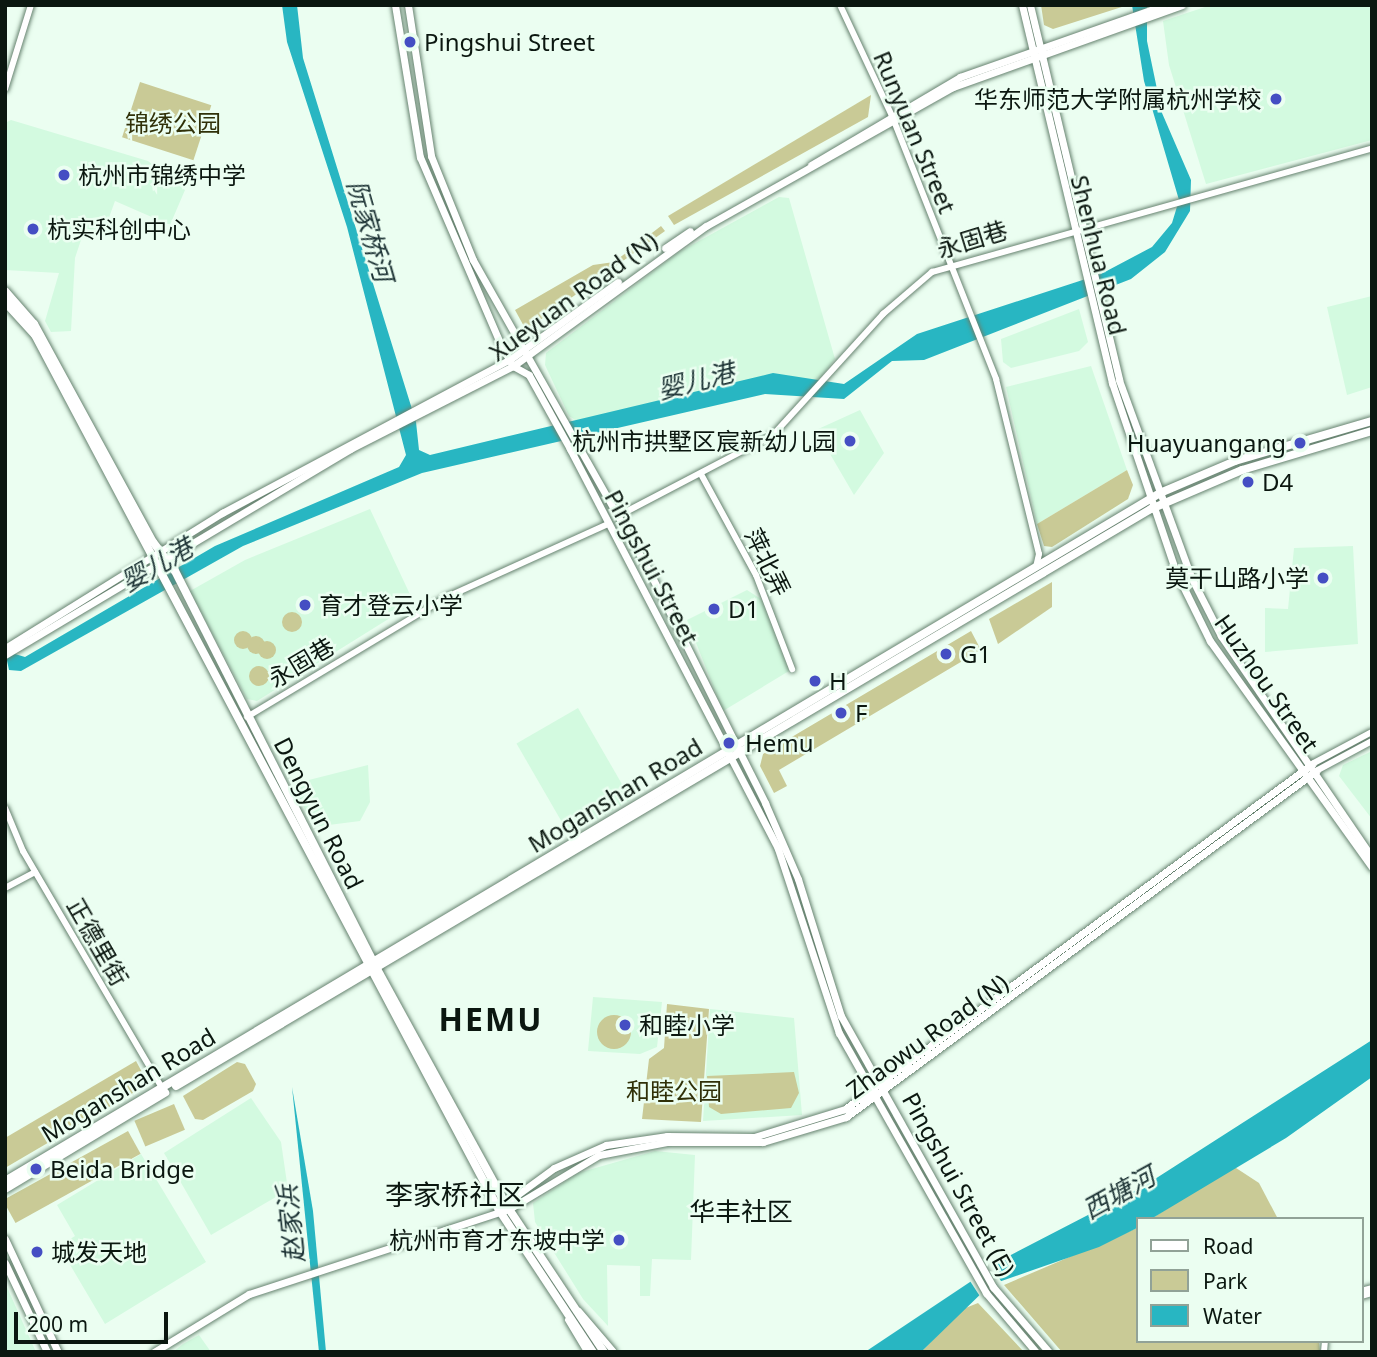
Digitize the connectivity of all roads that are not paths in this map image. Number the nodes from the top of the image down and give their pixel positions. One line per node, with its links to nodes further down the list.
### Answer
1 (32, 5): 12 (street)
2 (395, 5): 20 (main road, Pingshui Street)
3 (408, 5): 19 (main road, Pingshui Street)
4 (840, 5): 13 (street, Runyuan Street)
5 (1022, 5): 11 (main road, Shenhua Road)
6 (1030, 5): 10 (main road, Shenhua Road)
7 (1165, 5): 9 (main road, Xueyuan Road (N))
8 (1182, 5): 9 (main road, Xueyuan Road (N))
9 (1152, 13): 10 (main road, Xueyuan Road (N)); 10 (main road, Xueyuan Road (N))
10 (1038, 50): 11 (main road, Xueyuan Road (N)); 15 (main road, Shenhua Road)
11 (1030, 54): 13 (main road, Xueyuan Road (N)); 15 (main road, Shenhua Road)
12 (5, 89)
13 (892, 119): 16 (street, Runyuan Street); 19 (main road, Xueyuan Road (N))
14 (1372, 148): 15 (street, 永固巷)
15 (1077, 229): 16 (street, 永固巷); 26 (main road, Shenhua Road)
16 (948, 266): 25 (street, 永固巷); 32 (street, Runyuan Street)
17 (5, 291): 31 (main road, Dengyun Road)
18 (5, 302): 33 (main road, Dengyun Road)
19 (529, 351): 20 (main road, Xueyuan Road (N)); 21 (main road, Pingshui Street)
20 (511, 363): 21 (main road, Pingshui Street); 31 (main road, Xueyuan Road (N))
21 (559, 420): 24 (main road, Pingshui Street)
22 (1372, 421): 26 (main road, Moganshan Road)
23 (1372, 431): 27 (main road, Moganshan Road)
24 (574, 447): 29 (main road, Pingshui Street); 30 (main road, Pingshui Street)
25 (702, 476): 29 (street, 永固巷); 37 (street, 萍北弄)
26 (1157, 495): 27 (main road, Shenhua Road); 28 (main road, Shenhua Road); 34 (main road, Moganshan Road)
27 (1164, 502): 28 (main road, Moganshan Road); 44 (main road, Huzhou Street)
28 (1151, 509): 41 (main road, Moganshan Road); 45 (main road, Huzhou Street)
29 (618, 516): 41 (main road, Pingshui Street)
30 (606, 525): 38 (street, 永固巷); 42 (main road, Pingshui Street)
31 (163, 553): 33 (main road, Xueyuan Road (N)); 38 (main road, Dengyun Road)
32 (1039, 554): 34 (street); 35 (street, Runyuan Street)
33 (153, 559): 36 (main road, Xueyuan Road (N)); 38 (main road, Dengyun Road)
34 (1050, 559): 35 (main road, Moganshan Road)
35 (1036, 567): 41 (main road, Moganshan Road)
36 (7, 652)
37 (792, 669)
38 (245, 719): 52 (main road, Dengyun Road)
39 (1372, 732): 44 (street)
40 (1372, 741): 44 (street)
41 (736, 750): 42 (main road, Moganshan Road); 43 (main road, Moganshan Road); 53 (main road, Pingshui Street (E))
42 (723, 752): 43 (main road, Pingshui Street); 52 (main road, Moganshan Road)
43 (728, 761): 52 (main road, Moganshan Road); 55 (main road, Pingshui Street (E))
44 (1314, 767): 45 (main road, Zhaowu Road (N)); 47 (main road, Huzhou Street)
45 (1305, 773): 47 (main road, Huzhou Street); 53 (main road, Zhaowu Road (N))
46 (5, 808): 50 (street, 正德里街)
47 (1354, 836): 48 (main road, Huzhou Street); 49 (main road, Huzhou Street)
48 (1372, 857)
49 (1372, 867)
50 (35, 872): 51 (street); 54 (street, 正德里街)
51 (5, 888)
52 (372, 966): 54 (main road, Moganshan Road); 58 (main road, Dengyun Road)
53 (884, 1089): 55 (main road, Zhaowu Road (N)); 70 (main road, Pingshui Street (E))
54 (163, 1091): 56 (main road, Moganshan Road); 57 (main road, Moganshan Road)
55 (874, 1096): 58 (main road, Zhaowu Road (N)); 69 (main road, Pingshui Street (E))
56 (5, 1181)
57 (5, 1189)
58 (504, 1207): 61 (main road, Dengyun Road); 64 (main road, Zhaowu Road (N))
59 (5, 1240): 63 (main road)
60 (5, 1263): 62 (main road)
61 (564, 1301): 65 (street); 66 (main road, Dengyun Road); 67 (main road, Dengyun Road); 68 (street)
62 (47, 1352)
63 (58, 1352)
64 (154, 1352)
65 (587, 1352)
66 (593, 1352)
67 (604, 1352)
68 (614, 1352)
69 (1036, 1352)
70 (1049, 1352)

